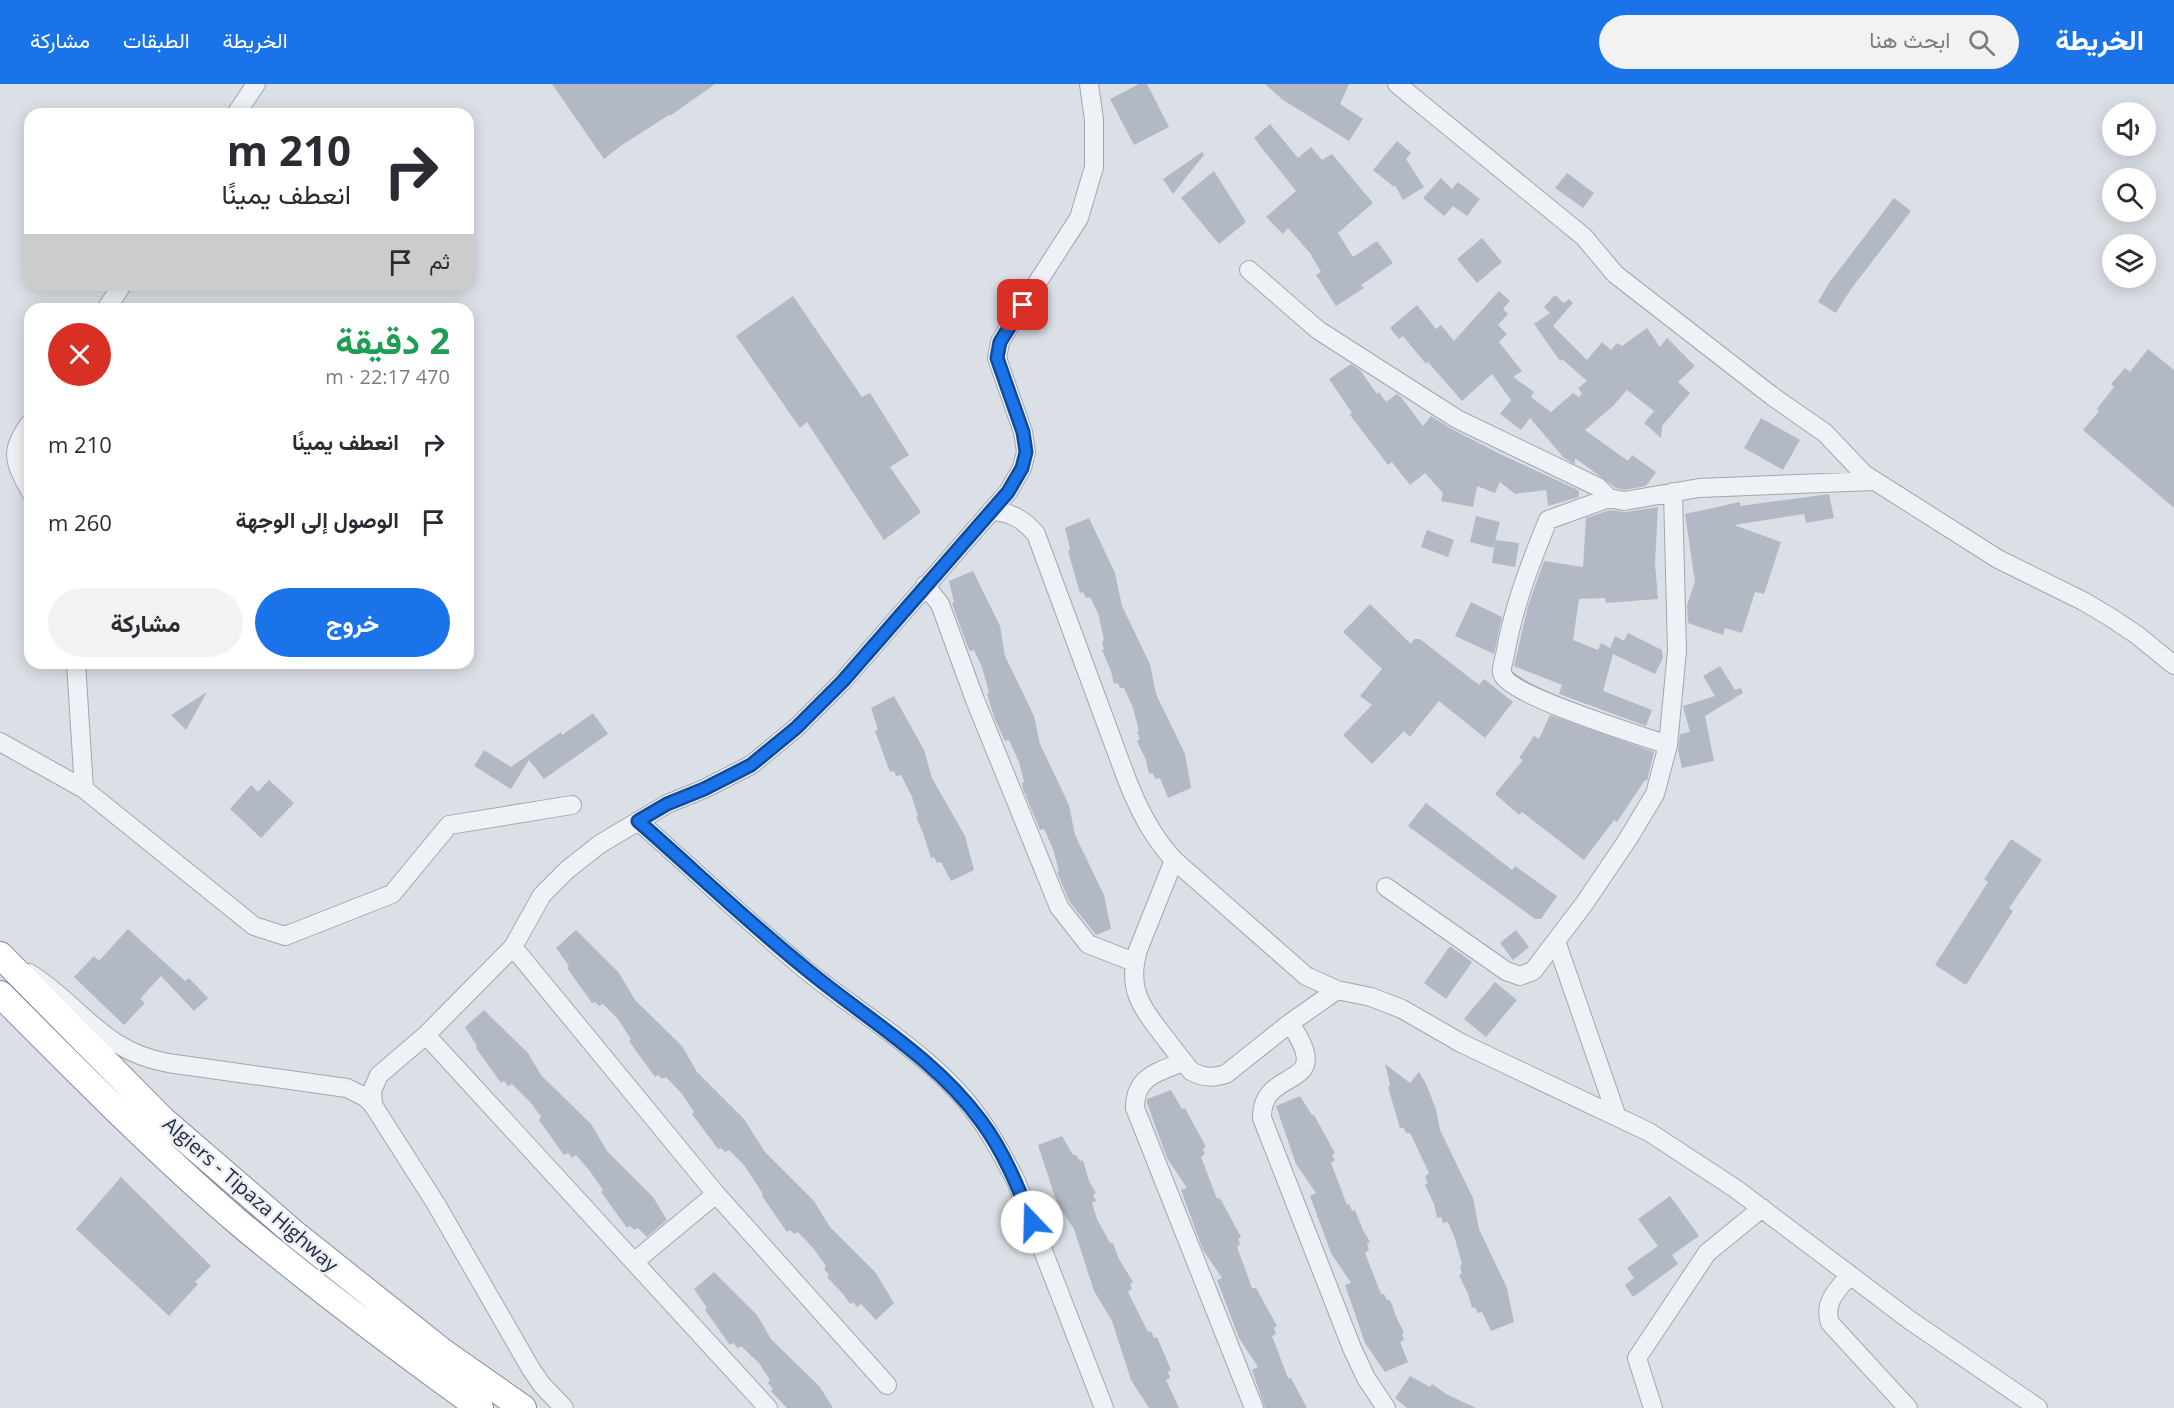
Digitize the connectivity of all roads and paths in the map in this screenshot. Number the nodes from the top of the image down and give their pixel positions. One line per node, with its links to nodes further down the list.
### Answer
1 (256, 84): 4 (street)
2 (1089, 84): 11 (street)
3 (1396, 84): 8 (street)
4 (240, 108)
5 (1249, 270): 10 (street)
6 (24, 434): 7 (street)
7 (24, 478)
8 (1875, 482): 9 (street); 13 (street)
9 (1673, 492): 10 (street); 16 (street)
10 (1610, 498): 16 (street)
11 (991, 511): 12 (street); 20 (street)
12 (926, 585): 19 (street); 25 (street)
13 (2174, 665)
14 (76, 669): 17 (street)
15 (0, 742): 17 (street)
16 (1668, 745): 22 (street)
17 (84, 789): 18 (street)
18 (572, 805)
19 (638, 821): 23 (street); 44 (street)
20 (1174, 860): 25 (street); 26 (street)
21 (1386, 886): 22 (street)
22 (1556, 941): 34 (street)
23 (513, 947): 29 (street); 35 (street)
24 (3, 958): 32 (street); 41 (highway, Algiers - Tipaza Highway)
25 (1134, 962): 30 (street)
26 (1337, 990): 28 (street); 34 (street)
27 (0, 994): 40 (highway, Algiers - Tipaza Highway)
28 (1290, 1023): 30 (street); 46 (street)
29 (426, 1035): 31 (street); 37 (street)
30 (1183, 1062): 45 (street)
31 (379, 1075): 32 (street); 33 (street)
32 (337, 1087): 33 (street)
33 (373, 1104): 42 (street)
34 (1617, 1117): 36 (street)
35 (716, 1194): 37 (street); 39 (street)
36 (1762, 1208): 38 (street); 47 (street)
37 (634, 1262): 43 (street)
38 (1849, 1275): 48 (street); 49 (street)
39 (887, 1385)
40 (480, 1408)
41 (523, 1408)
42 (564, 1408)
43 (768, 1408)
44 (1104, 1408)
45 (1254, 1408)
46 (1386, 1408)
47 (1653, 1408)
48 (1908, 1408)
49 (2038, 1408)

